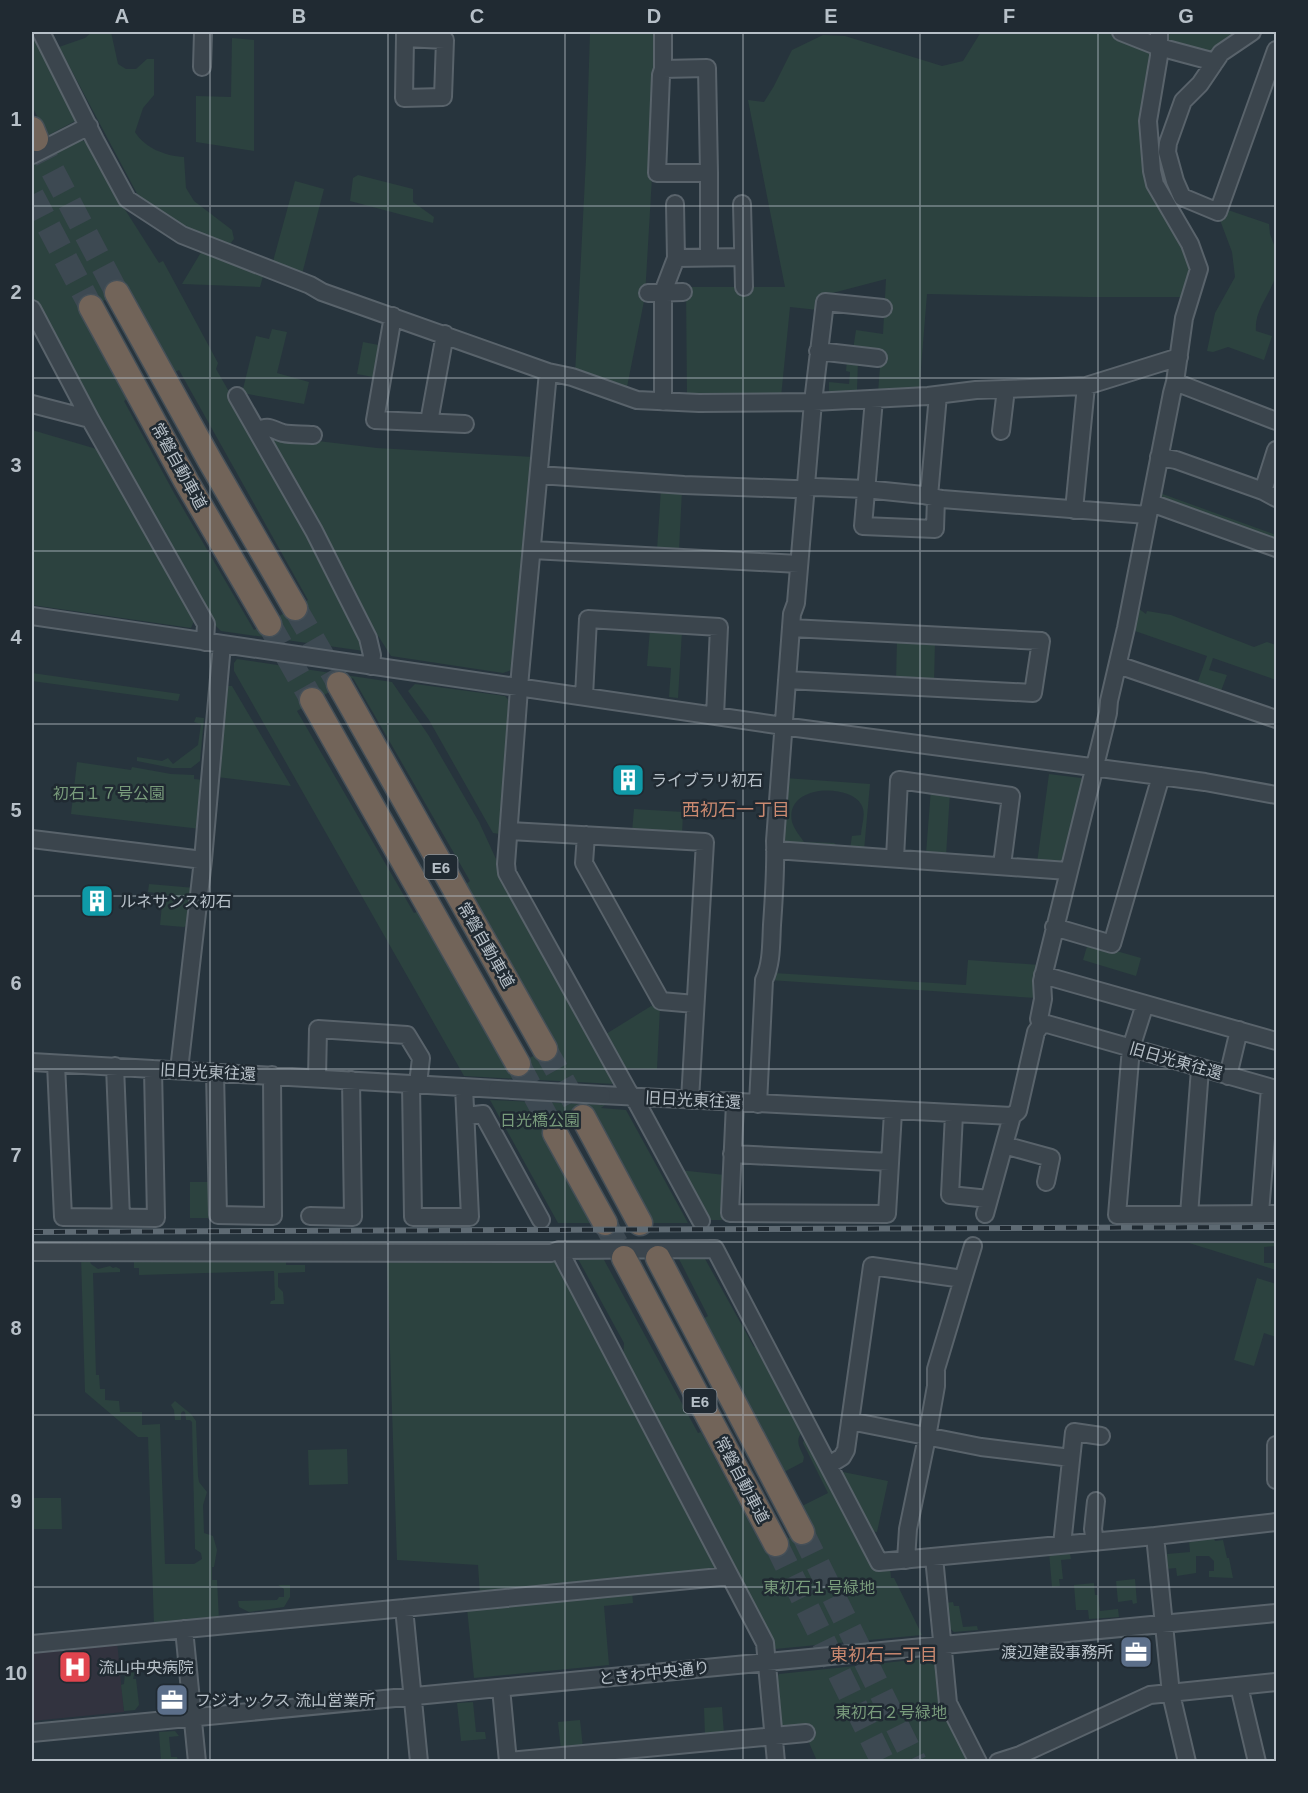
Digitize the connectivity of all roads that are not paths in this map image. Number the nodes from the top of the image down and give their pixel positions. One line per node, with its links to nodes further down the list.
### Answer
1 (40, 32): 11 (street)
2 (203, 32): 9 (street)
3 (663, 32): 10 (street)
4 (1121, 32): 6 (street)
5 (1252, 32): 8 (street)
6 (1159, 39): 8 (street); 13 (street)
7 (1276, 54): 12 (street)
8 (1215, 62): 12 (street)
9 (202, 68)
10 (663, 69): 15 (street); 15 (street)
11 (88, 126): 14 (street); 27 (street)
12 (1173, 131): 13 (street)
13 (1148, 133): 31 (street)
14 (33, 141)
15 (709, 173): 18 (street)
16 (675, 204): 20 (street)
17 (742, 204): 19 (street)
18 (709, 257): 19 (street); 20 (street)
19 (743, 257): 21 (street)
20 (676, 258): 24 (street)
21 (744, 287)
22 (683, 292): 24 (street)
23 (117, 293): 62 (highway, 常磐自動車道)
24 (655, 293): 40 (street)
25 (91, 308): 64 (highway, 常磐自動車道)
26 (883, 308): 30 (street)
27 (393, 316): 29 (street); 44 (street)
28 (32, 317): 43 (street)
29 (445, 334): 33 (street); 44 (street)
30 (818, 351): 32 (street); 41 (street)
31 (1179, 357): 34 (street); 35 (street)
32 (878, 358)
33 (548, 372): 40 (street); 52 (street)
34 (1175, 382): 45 (street); 51 (street)
35 (1086, 386): 36 (street); 58 (street)
36 (1006, 389): 37 (street); 48 (street)
37 (938, 395): 39 (street); 56 (street)
38 (237, 396): 47 (street)
39 (874, 399): 41 (street); 54 (street)
40 (663, 402): 41 (street)
41 (813, 402): 53 (street)
42 (32, 404): 43 (street)
43 (90, 419): 66 (street)
44 (429, 422): 46 (street)
45 (1276, 422)
46 (465, 424)
47 (256, 431): 49 (street); 69 (street)
48 (1001, 431)
49 (313, 435)
50 (1276, 450): 55 (street)
51 (1159, 457): 55 (street); 57 (street)
52 (539, 475): 53 (street); 60 (street)
53 (806, 489): 54 (street); 61 (street)
54 (865, 489): 56 (street); 56 (street)
55 (1270, 495)
56 (932, 497): 58 (street)
57 (1149, 509): 58 (street); 59 (street); 68 (street)
58 (1074, 510)
59 (1276, 548)
60 (532, 550): 61 (street); 72 (street)
61 (799, 564): 65 (street)
62 (295, 608)
63 (32, 616): 66 (street)
64 (270, 624)
65 (791, 628): 70 (street); 70 (street)
66 (205, 642): 67 (street)
67 (222, 644): 69 (street); 86 (street)
68 (1118, 665): 76 (street); 78 (street)
69 (371, 666): 72 (street)
70 (787, 680): 77 (street)
71 (339, 684): 97 (highway, 常磐自動車道 / E6)
72 (520, 687): 73 (street); 81 (street)
73 (584, 696): 75 (street); 75 (street)
74 (312, 700): 100 (highway, 常磐自動車道 / E6)
75 (715, 716): 77 (street)
76 (1276, 719)
77 (784, 726): 78 (street); 84 (street)
78 (1096, 768): 79 (street); 88 (street)
79 (1161, 776): 80 (street); 89 (street)
80 (1276, 795)
81 (510, 831): 82 (street); 113 (street)
82 (586, 835): 91 (street); 91 (street)
83 (32, 839): 86 (street)
84 (775, 850): 85 (street); 116 (street)
85 (895, 858): 87 (street); 87 (street)
86 (203, 860): 104 (street)
87 (1002, 866): 88 (street)
88 (1068, 871): 89 (street)
89 (1054, 927): 90 (street)
90 (1043, 975): 92 (street); 93 (street)
91 (695, 1004): 114 (street)
92 (1145, 1004): 94 (street); 96 (street)
93 (1041, 1025): 96 (street, 旧日光東往還); 120 (street)
94 (1239, 1030): 95 (street); 107 (street)
95 (1276, 1041)
96 (1131, 1048): 102 (street, 旧日光東往還); 129 (street)
97 (545, 1049)
98 (32, 1062): 99 (street, 旧日光東往還)
99 (56, 1064): 101 (street, 旧日光東往還); 130 (street)
100 (518, 1064)
101 (115, 1066): 103 (street, 旧日光東往還); 130 (street)
102 (1200, 1068): 107 (street, 旧日光東往還); 129 (street)
103 (153, 1069): 104 (street, 旧日光東往還); 130 (street)
104 (179, 1070): 105 (street, 旧日光東往還)
105 (215, 1072): 106 (street, 旧日光東往還); 106 (street)
106 (272, 1075): 108 (street, 旧日光東往還)
107 (1228, 1076): 112 (street, 旧日光東往還)
108 (317, 1078): 109 (street, 旧日光東往還); 110 (street)
109 (351, 1080): 110 (street, 旧日光東往還); 128 (street)
110 (415, 1084): 111 (street, 旧日光東往還); 119 (street)
111 (464, 1087): 113 (street, 旧日光東往還, bridge); 119 (street)
112 (1273, 1089): 127 (street)
113 (632, 1097): 114 (street, 旧日光東往還); 132 (street)
114 (690, 1100): 115 (street, 旧日光東往還)
115 (735, 1102): 116 (street, 旧日光東往還); 124 (street)
116 (758, 1104): 117 (street, 旧日光東往還)
117 (893, 1112): 118 (street, 旧日光東往還); 125 (street)
118 (954, 1114): 120 (street, 旧日光東往還); 123 (street)
119 (466, 1116): 131 (street)
120 (1012, 1116): 123 (street)
121 (583, 1118): 134 (highway)
122 (555, 1133): 133 (highway)
123 (1004, 1145): 126 (street)
124 (732, 1154): 125 (street); 125 (street)
125 (890, 1162)
126 (1046, 1182)
127 (1268, 1214): 129 (street)
128 (310, 1215)
129 (1189, 1215)
130 (121, 1218)
131 (542, 1220)
132 (701, 1221)
133 (605, 1223)
134 (640, 1223)
135 (973, 1246): 140 (street)
136 (559, 1250): 137 (street); 146 (street); 157 (street)
137 (32, 1252)
138 (624, 1258): 153 (highway, 常磐自動車道 / E6)
139 (658, 1258): 150 (highway, 常磐自動車道 / E6)
140 (963, 1279): 141 (street); 143 (street)
141 (850, 1422): 143 (street); 146 (street)
142 (1101, 1436): 145 (street)
143 (927, 1437): 145 (street); 156 (street)
144 (1276, 1445): 147 (street)
145 (1071, 1458): 154 (street)
146 (829, 1465): 156 (street)
147 (1276, 1470)
148 (1096, 1501): 152 (street)
149 (1276, 1522): 151 (street)
150 (802, 1532)
151 (1155, 1536): 152 (street); 160 (street)
152 (1095, 1542): 154 (street)
153 (776, 1544)
154 (1062, 1545): 155 (street)
155 (934, 1557): 156 (street); 163 (street)
156 (906, 1560)
157 (730, 1576): 158 (street); 164 (street)
158 (404, 1608): 161 (street); 169 (street)
159 (1276, 1613): 160 (street, ときわ中央通り)
160 (1163, 1624): 163 (street, ときわ中央通り); 168 (street)
161 (184, 1629): 162 (street); 170 (street)
162 (32, 1644)
163 (942, 1646): 164 (street, ときわ中央通り); 178 (street)
164 (767, 1662): 167 (street, ときわ中央通り); 173 (street)
165 (1276, 1682): 166 (street)
166 (1239, 1686): 168 (street); 181 (street)
167 (501, 1688): 169 (street, ときわ中央通り); 176 (street)
168 (1171, 1694): 179 (street); 180 (street)
169 (413, 1696): 170 (street, ときわ中央通り); 175 (street)
170 (193, 1717): 171 (street, ときわ中央通り); 174 (street)
171 (32, 1733)
172 (806, 1733): 173 (street)
173 (773, 1736): 176 (street); 177 (street)
174 (197, 1761)
175 (419, 1761)
176 (508, 1761)
177 (776, 1761)
178 (978, 1761)
179 (998, 1761)
180 (1188, 1761)
181 (1257, 1761)

